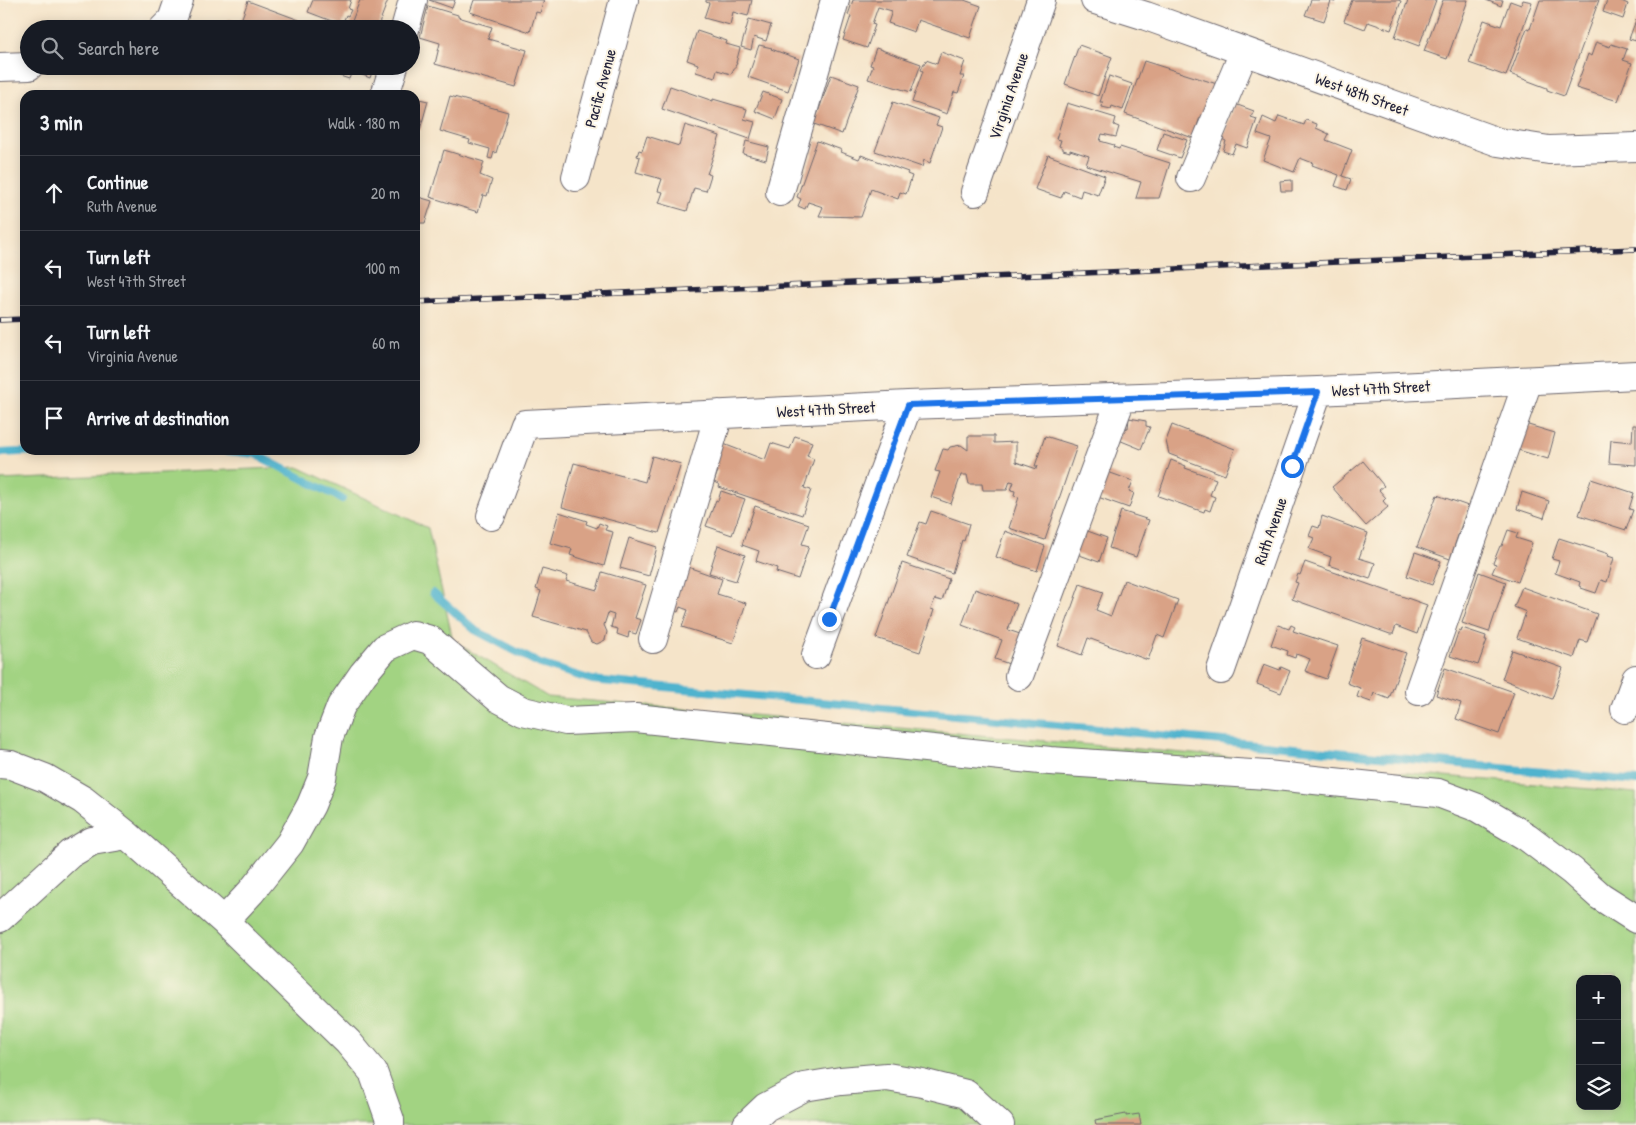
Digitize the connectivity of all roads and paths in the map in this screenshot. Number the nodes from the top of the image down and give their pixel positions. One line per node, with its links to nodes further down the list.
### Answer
1 (179, 0): 8 (street)
2 (413, 0): 9 (street)
3 (624, 0): 16 (street, Pacific Avenue)
4 (834, 0): 18 (street)
5 (1041, 0): 19 (street, Virginia Avenue)
6 (1096, 0): 7 (street, West 48th Street)
7 (1149, 8): 10 (street, West 48th Street)
8 (172, 20)
9 (407, 20)
10 (1244, 52): 15 (street, West 48th Street); 17 (street)
11 (20, 66): 12 (street)
12 (0, 67)
13 (392, 75): 14 (street)
14 (387, 90)
15 (1636, 147)
16 (576, 177)
17 (1191, 178)
18 (780, 192)
19 (975, 192)
20 (1636, 375): 21 (street, West 47th Street)
21 (1528, 381): 22 (street, West 47th Street); 32 (street)
22 (1318, 392): 23 (street, West 47th Street); 29 (street, Ruth Avenue)
23 (1121, 399): 24 (street, West 47th Street); 30 (street)
24 (908, 405): 25 (street, West 47th Street); 28 (street)
25 (719, 414): 26 (street, West 47th Street); 27 (street)
26 (491, 516)
27 (653, 639)
28 (816, 654)
29 (1221, 670)
30 (1019, 676)
31 (1636, 678): 33 (street)
32 (1419, 691)
33 (1625, 709)
34 (0, 764): 35 (street)
35 (127, 835): 36 (street); 38 (street)
36 (0, 918)
37 (1636, 919): 38 (street)
38 (224, 921): 39 (street)
39 (390, 1125)
40 (747, 1125): 41 (street)
41 (1000, 1125)

